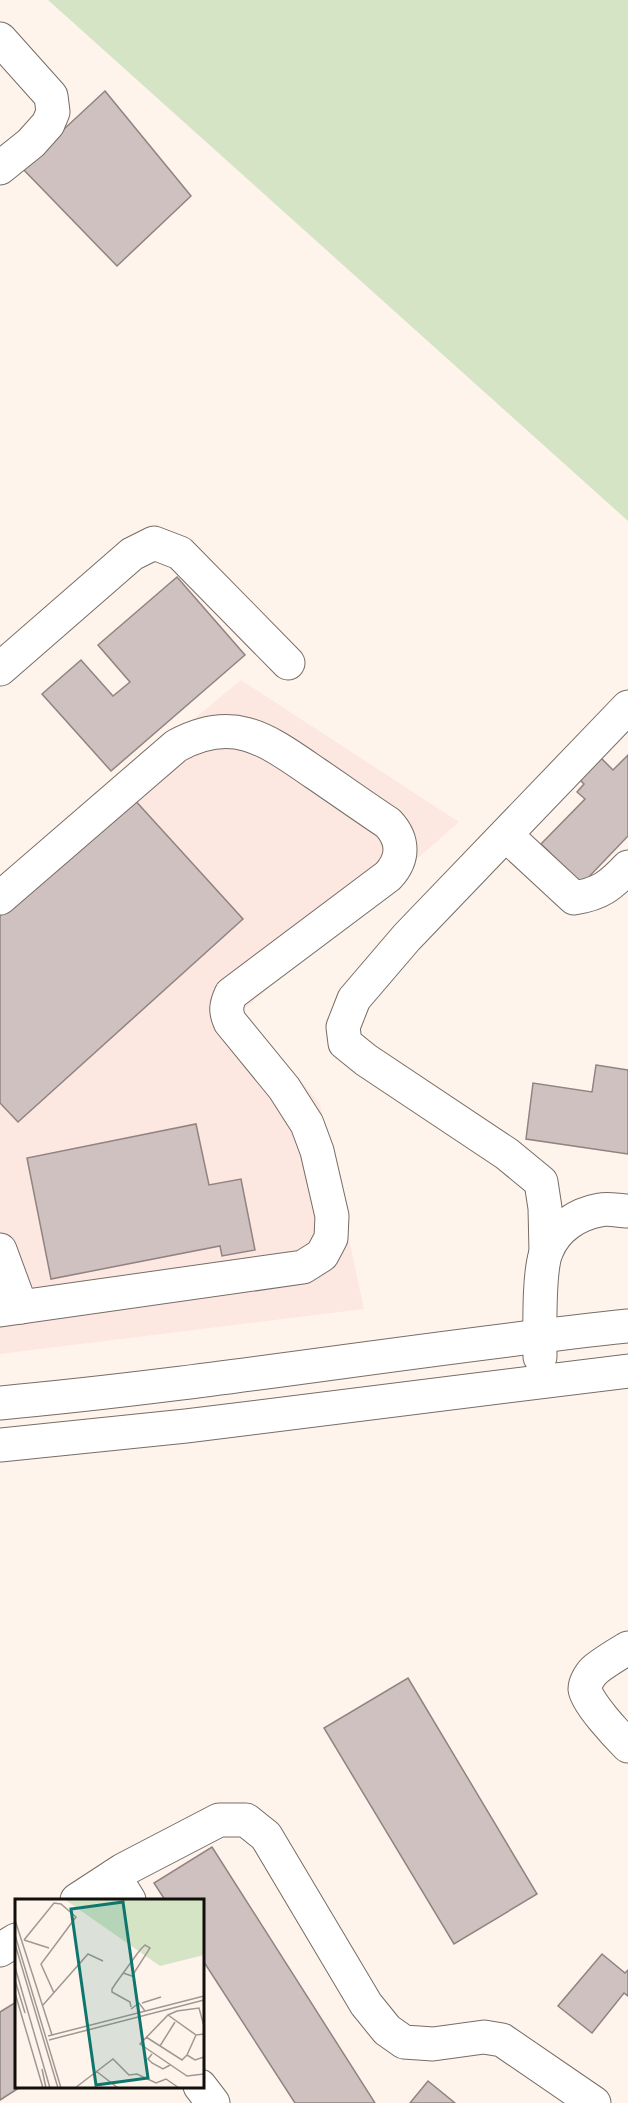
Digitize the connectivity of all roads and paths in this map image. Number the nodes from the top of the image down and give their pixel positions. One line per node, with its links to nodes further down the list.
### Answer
1 (0, 39): 2 (street)
2 (0, 168)
3 (288, 663): 4 (street)
4 (0, 669)
5 (628, 707): 6 (street)
6 (506, 835): 7 (street); 11 (street)
7 (628, 867)
8 (0, 898): 12 (street)
9 (628, 1211): 11 (street)
10 (0, 1250): 12 (street)
11 (546, 1251): 14 (street)
12 (10, 1309)
13 (628, 1326): 14 (street)
14 (540, 1335): 16 (street); 17 (street)
15 (628, 1371): 17 (street)
16 (177, 1382): 18 (street); 19 (street)
17 (540, 1382): 19 (street)
18 (9, 1402): 20 (street)
19 (186, 1426): 20 (street)
20 (12, 1444)
21 (628, 1648): 22 (street)
22 (628, 1746)
23 (121, 1888): 24 (street); 29 (street)
24 (81, 1899)
25 (15, 1941): 26 (street)
26 (0, 1950)
27 (202, 2088): 28 (street)
28 (213, 2103)
29 (594, 2103)

